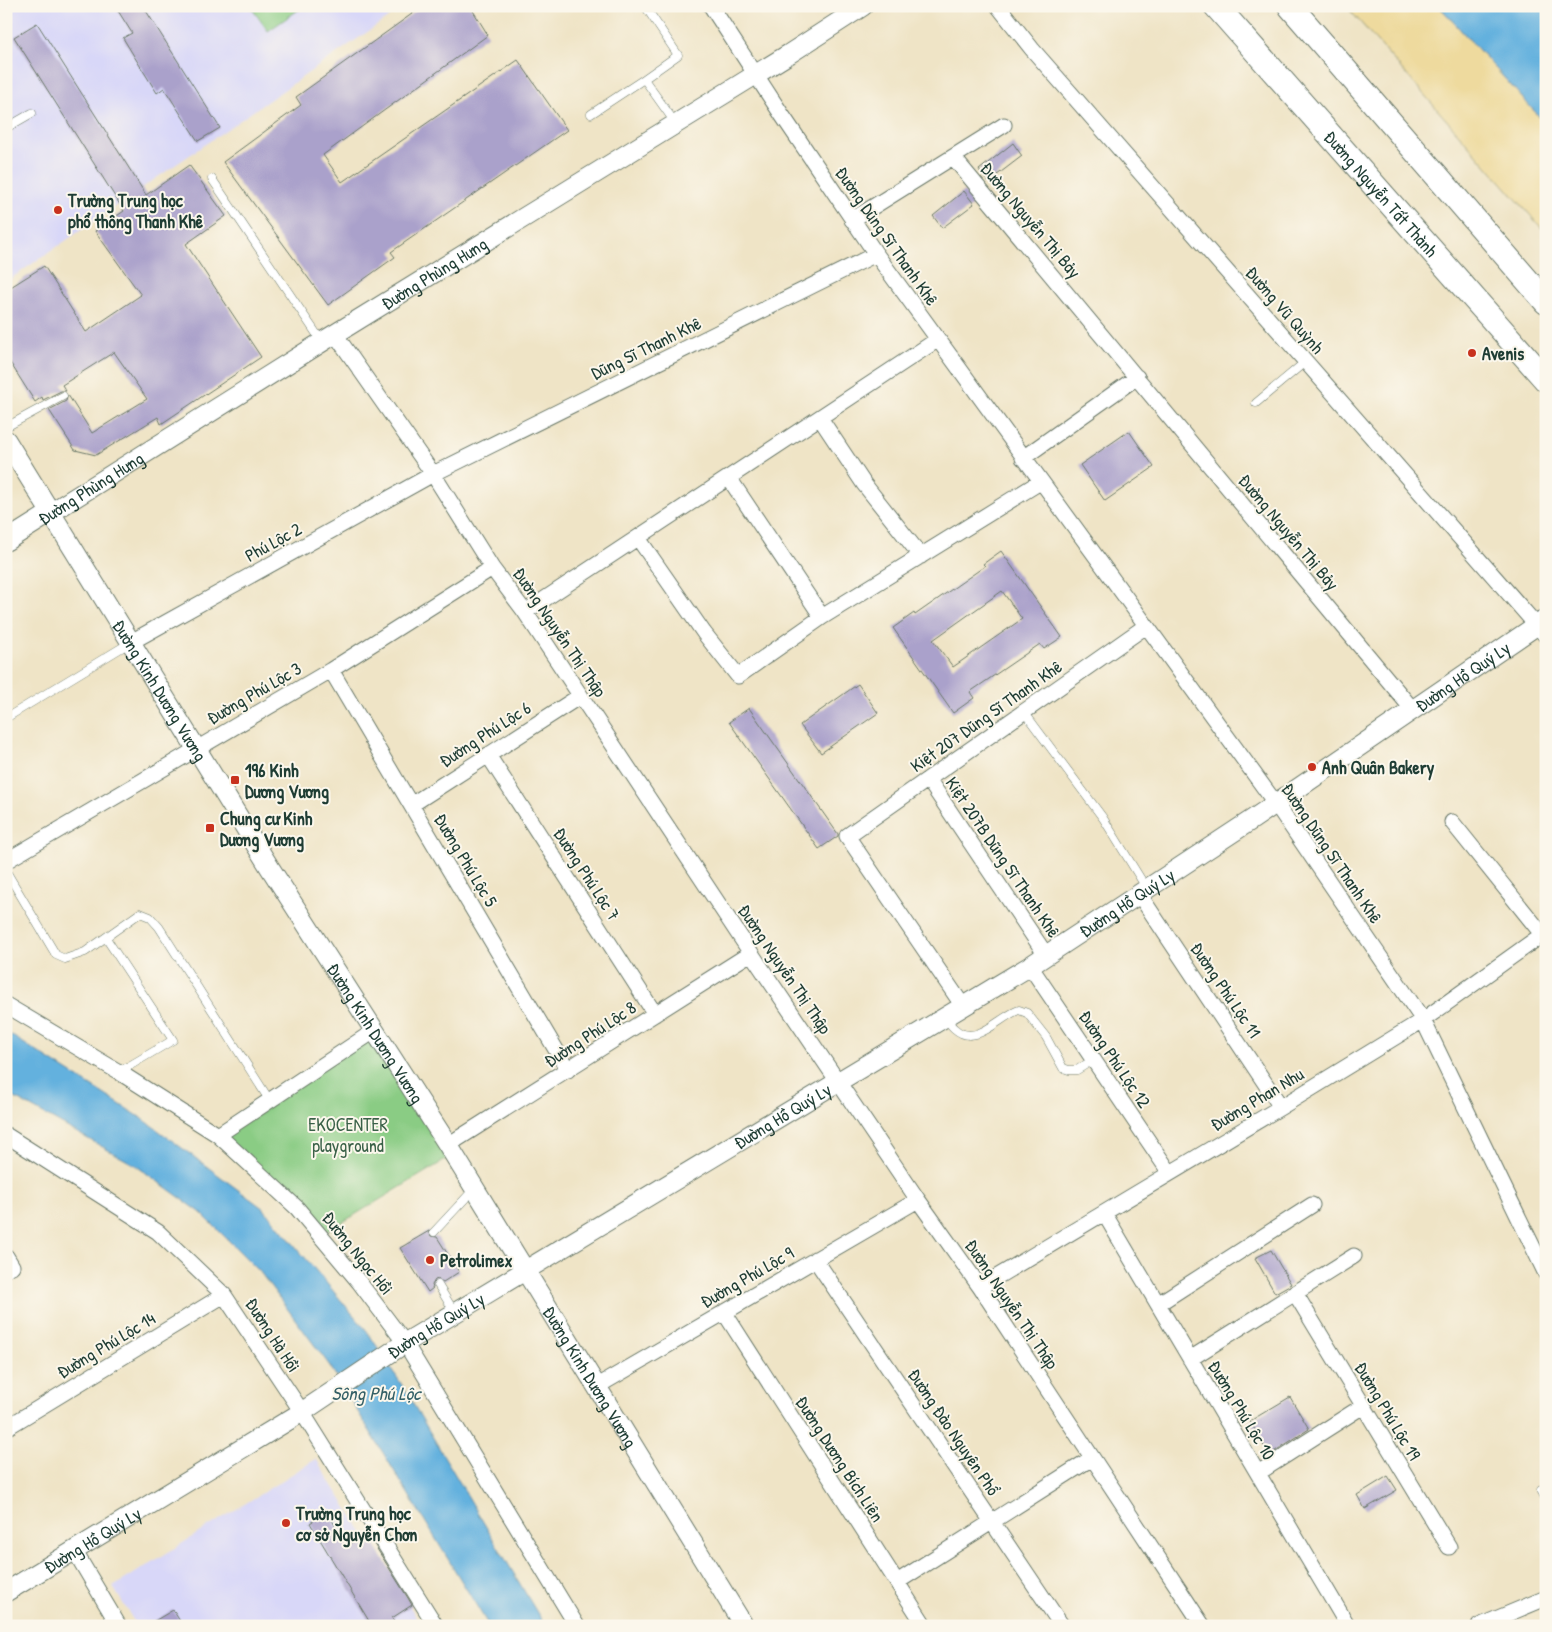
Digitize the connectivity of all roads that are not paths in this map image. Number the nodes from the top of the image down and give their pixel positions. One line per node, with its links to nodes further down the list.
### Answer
1 (645, 6): 8 (lane)
2 (711, 6): 7 (street, Đường Dũng Sĩ Thanh Khê)
3 (863, 6): 7 (street, Đường Phùng Hưng)
4 (998, 6): 21 (street, Đường Vũ Quỳnh)
5 (1216, 6): 23 (main road, Đường Nguyễn Tất Thành)
6 (1290, 6): 18 (main road)
7 (756, 74): 11 (street, Đường Phùng Hưng); 16 (street, Đường Dũng Sĩ Thanh Khê)
8 (644, 79): 10 (lane); 11 (lane)
9 (32, 113): 13 (lane)
10 (591, 114)
11 (676, 124): 19 (street, Đường Phùng Hưng)
12 (1004, 125): 14 (street, Đường Nguyễn Thị Bảy)
13 (6, 128)
14 (953, 156): 16 (street, Đường Nguyễn Thị Bảy); 22 (street, Đường Nguyễn Thị Bảy)
15 (212, 179): 19 (lane)
16 (852, 220): 17 (street, Đường Dũng Sĩ Thanh Khê)
17 (876, 254): 20 (street, Đường Dũng Sĩ Thanh Khê); 30 (street, Dũng Sĩ Thanh Khê)
18 (1546, 302)
19 (328, 338): 30 (street, Đường Nguyễn Thị Thập); 33 (street, Đường Phùng Hưng)
20 (937, 340): 26 (street); 29 (street, Đường Dũng Sĩ Thanh Khê)
21 (1305, 362): 25 (lane); 41 (street, Đường Vũ Quỳnh)
22 (1137, 377): 29 (street); 45 (street, Đường Nguyễn Thị Bảy)
23 (1546, 380)
24 (63, 396): 27 (lane)
25 (1256, 403)
26 (820, 418): 31 (street); 36 (street)
27 (6, 427)
28 (6, 440): 33 (street, Đường Kinh Dương Vương)
29 (1023, 458): 32 (street, Đường Dũng Sĩ Thanh Khê)
30 (433, 474): 37 (street, Đường Nguyễn Thị Thập); 42 (street, Phú Lộc 2)
31 (728, 478): 34 (street); 39 (street)
32 (1040, 482): 36 (street); 40 (street, Đường Dũng Sĩ Thanh Khê)
33 (51, 513): 35 (street, Đường Phùng Hưng); 42 (street, Đường Kinh Dương Vương)
34 (638, 538): 38 (street); 39 (street)
35 (6, 541)
36 (921, 556): 39 (street)
37 (492, 568): 38 (street, Đường Nguyễn Thị Thập); 43 (street, Đường Phú Lộc 3)
38 (525, 612): 44 (street, Đường Nguyễn Thị Thập)
39 (822, 617)
40 (1146, 626): 46 (street, Kiệt 207 Dũng Sĩ Thanh Khê); 51 (street, Đường Dũng Sĩ Thanh Khê)
41 (1543, 627): 45 (street, Đường Hồ Quý Ly)
42 (131, 642): 47 (lane); 48 (street, Đường Kinh Dương Vương)
43 (331, 670): 48 (street, Đường Phú Lộc 3); 52 (street, Đường Phú Lộc 5)
44 (580, 696): 49 (street, Đường Phú Lộc 6); 59 (street, Đường Nguyễn Thị Thập)
45 (1413, 710): 51 (street, Đường Hồ Quý Ly)
46 (1024, 712): 50 (street, Kiệt 207 Dũng Sĩ Thanh Khê); 56 (lane)
47 (6, 718)
48 (196, 749): 54 (street, Đường Phú Lộc 3); 67 (street, Đường Kinh Dương Vương)
49 (488, 755): 52 (street, Đường Phú Lộc 6); 64 (street, Đường Phú Lộc 7)
50 (928, 779): 60 (street, Kiệt 207B Dũng Sĩ Thanh Khê); 63 (street, Kiệt 207 Dũng Sĩ Thanh Khê)
51 (1276, 804): 56 (street, Đường Hồ Quý Ly); 66 (street, Đường Dũng Sĩ Thanh Khê)
52 (411, 805): 69 (street, Đường Phú Lộc 5)
53 (1452, 822): 57 (street)
54 (6, 861)
55 (6, 871): 58 (lane)
56 (1143, 892): 60 (street, Đường Hồ Quý Ly); 73 (street, Đường Phú Lộc 11)
57 (1545, 936): 66 (street, Đường Phan Nhu)
58 (106, 938): 70 (lane); 72 (lane)
59 (751, 953): 64 (street, Đường Phú Lộc 8); 71 (street, Đường Nguyễn Thị Thập)
60 (1046, 955): 61 (street, Đường Hồ Quý Ly)
61 (1030, 966): 63 (street, Đường Hồ Quý Ly); 68 (street, Đường Phú Lộc 12)
62 (6, 1004): 70 (street, Đường Ngọc Hồi)
63 (963, 1006): 65 (street, Đường Hồ Quý Ly)
64 (654, 1014): 69 (street, Đường Phú Lộc 8)
65 (944, 1017): 68 (lane); 71 (street, Đường Hồ Quý Ly)
66 (1423, 1020): 73 (street, Đường Phan Nhu); 88 (street, Đường Dũng Sĩ Thanh Khê)
67 (374, 1030): 72 (street); 76 (street, Đường Kinh Dương Vương)
68 (1094, 1060): 77 (street, Đường Phú Lộc 12)
69 (568, 1070): 76 (street, Đường Phú Lộc 8)
70 (119, 1072): 75 (street, Đường Ngọc Hồi)
71 (838, 1082): 79 (street, Đường Nguyễn Thị Thập); 87 (street, Đường Hồ Quý Ly)
72 (270, 1101): 75 (street)
73 (1281, 1107): 77 (street, Đường Phan Nhu)
74 (6, 1135): 92 (street, Đường Hà Hồi)
75 (218, 1135): 96 (street, Đường Ngọc Hồi)
76 (448, 1145): 78 (street, Đường Kinh Dương Vương)
77 (1170, 1173): 81 (street, Đường Phan Nhu)
78 (475, 1188): 82 (lane); 87 (street, Đường Kinh Dương Vương)
79 (918, 1200): 85 (street, Đường Phú Lộc 9); 90 (street, Đường Nguyễn Thị Thập)
80 (1312, 1205): 93 (street)
81 (1104, 1213): 90 (street, Đường Phan Nhu); 93 (street, Đường Phú Lộc 10)
82 (434, 1232)
83 (6, 1256): 86 (street)
84 (1354, 1256): 91 (street)
85 (815, 1259): 94 (street, Đường Phú Lộc 9); 106 (street, Đường Đào Nguyên Phổ)
86 (6, 1270)
87 (525, 1270): 95 (street, Đường Hồ Quý Ly); 98 (street, Đường Kinh Dương Vương)
88 (1546, 1274)
89 (438, 1285): 95 (lane)
90 (980, 1287): 102 (street, Đường Nguyễn Thị Thập)
91 (1295, 1293): 97 (street); 99 (street, Đường Phú Lộc 19)
92 (224, 1295): 100 (street, Đường Hà Hồi); 101 (street, Đường Phú Lộc 14)
93 (1158, 1304): 97 (street, Đường Phú Lộc 10)
94 (724, 1312): 98 (street, Đường Phú Lộc 9); 109 (street, Đường Dương Bích Liên)
95 (455, 1313): 96 (street, Đường Hồ Quý Ly)
96 (398, 1348): 100 (street, Đường Hồ Quý Ly); 114 (street, Đường Ngọc Hồi)
97 (1190, 1359): 103 (street, Đường Phú Lộc 10)
98 (596, 1386): 115 (street, Đường Kinh Dương Vương)
99 (1363, 1406): 103 (street); 107 (street, Đường Phú Lộc 19)
100 (302, 1412): 108 (street, Đường Hồ Quý Ly); 113 (street, Đường Hà Hồi)
101 (6, 1428)
102 (1092, 1458): 106 (street); 118 (street, Đường Nguyễn Thị Thập)
103 (1258, 1472): 119 (street, Đường Phú Lộc 10)
104 (1541, 1490): 105 (lane)
105 (1546, 1499)
106 (992, 1522): 109 (street); 117 (street, Đường Đào Nguyên Phổ)
107 (1449, 1547)
108 (74, 1550): 110 (street, Đường Hồ Quý Ly); 112 (street)
109 (897, 1582): 116 (street, Đường Dương Bích Liên)
110 (6, 1592)
111 (1546, 1598): 120 (street)
112 (119, 1626)
113 (436, 1626)
114 (577, 1626)
115 (744, 1626)
116 (925, 1626)
117 (1062, 1626)
118 (1203, 1626)
119 (1348, 1626)
120 (1479, 1626)

